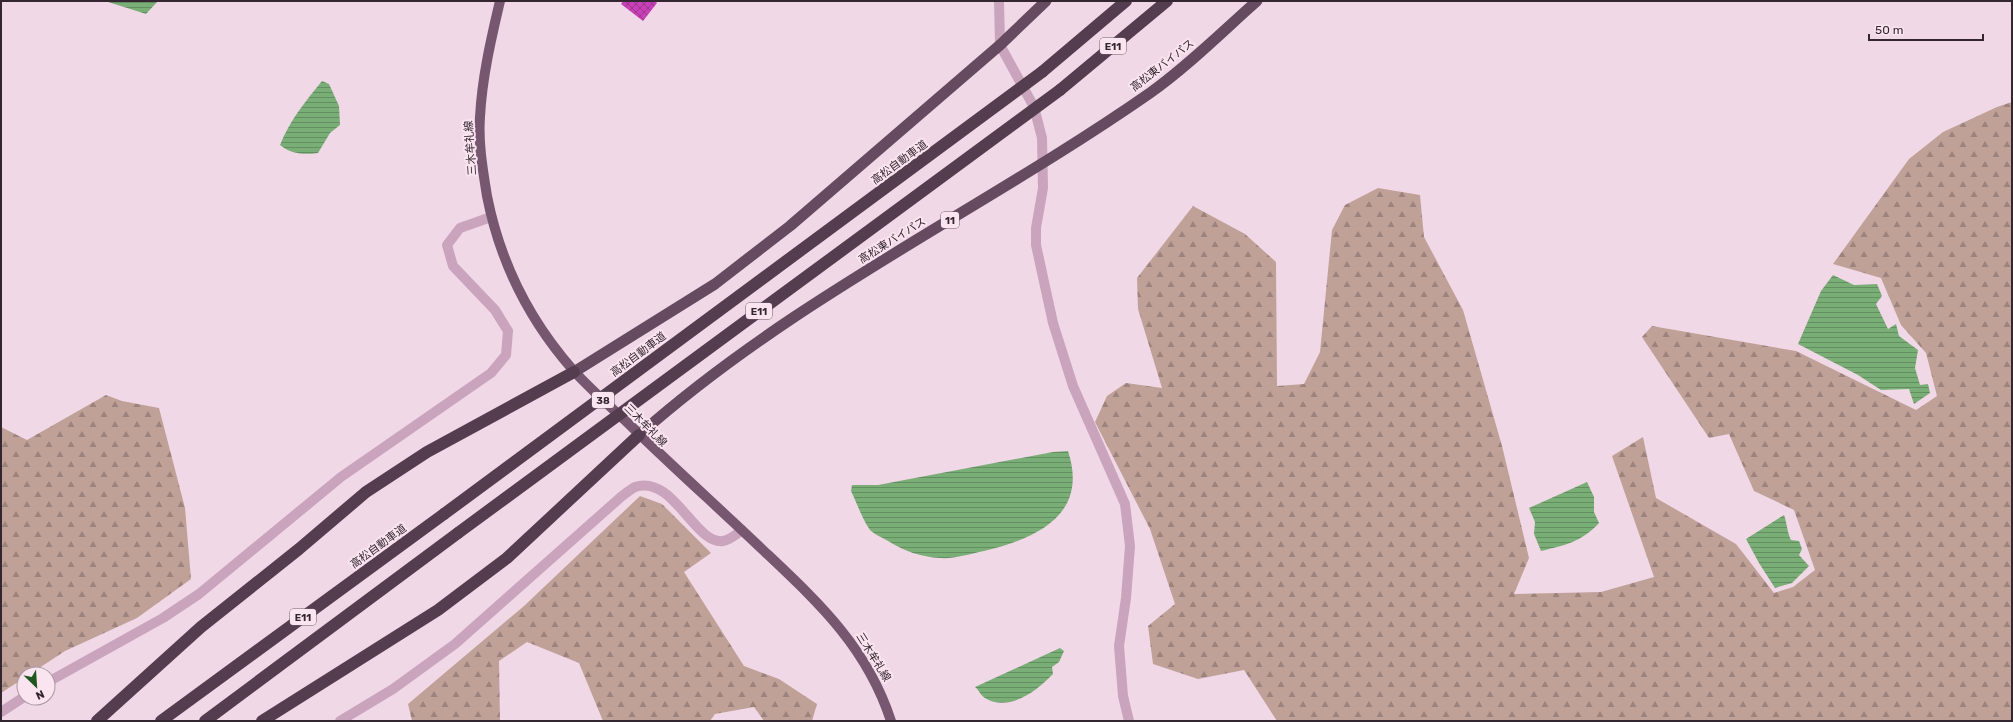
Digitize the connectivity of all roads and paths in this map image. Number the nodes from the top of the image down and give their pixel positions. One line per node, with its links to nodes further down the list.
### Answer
1 (500, 1): 9 (main road, 三木牟礼線 / 38)
2 (999, 1): 7 (street)
3 (1046, 1): 7 (highway)
4 (1126, 1): 17 (highway, 高松自動車道 / E11, bridge)
5 (1167, 1): 18 (highway, E11, bridge)
6 (1257, 1): 8 (highway, 高松東バイパス / 11)
7 (1000, 45): 8 (street); 10 (highway)
8 (1042, 163): 11 (highway, 高松東バイパス / 11); 22 (street)
9 (492, 217): 10 (main road, 三木牟礼線 / 38); 13 (street)
10 (574, 372): 11 (main road, 三木牟礼線 / 38); 16 (highway)
11 (639, 435): 12 (main road, 三木牟礼線 / 38); 19 (highway)
12 (742, 530): 20 (street); 21 (main road, 三木牟礼線 / 38)
13 (56, 678)
14 (16, 702): 15 (street)
15 (1, 712)
16 (97, 721)
17 (161, 721)
18 (205, 721)
19 (262, 721)
20 (340, 721)
21 (891, 721)
22 (1128, 721)

